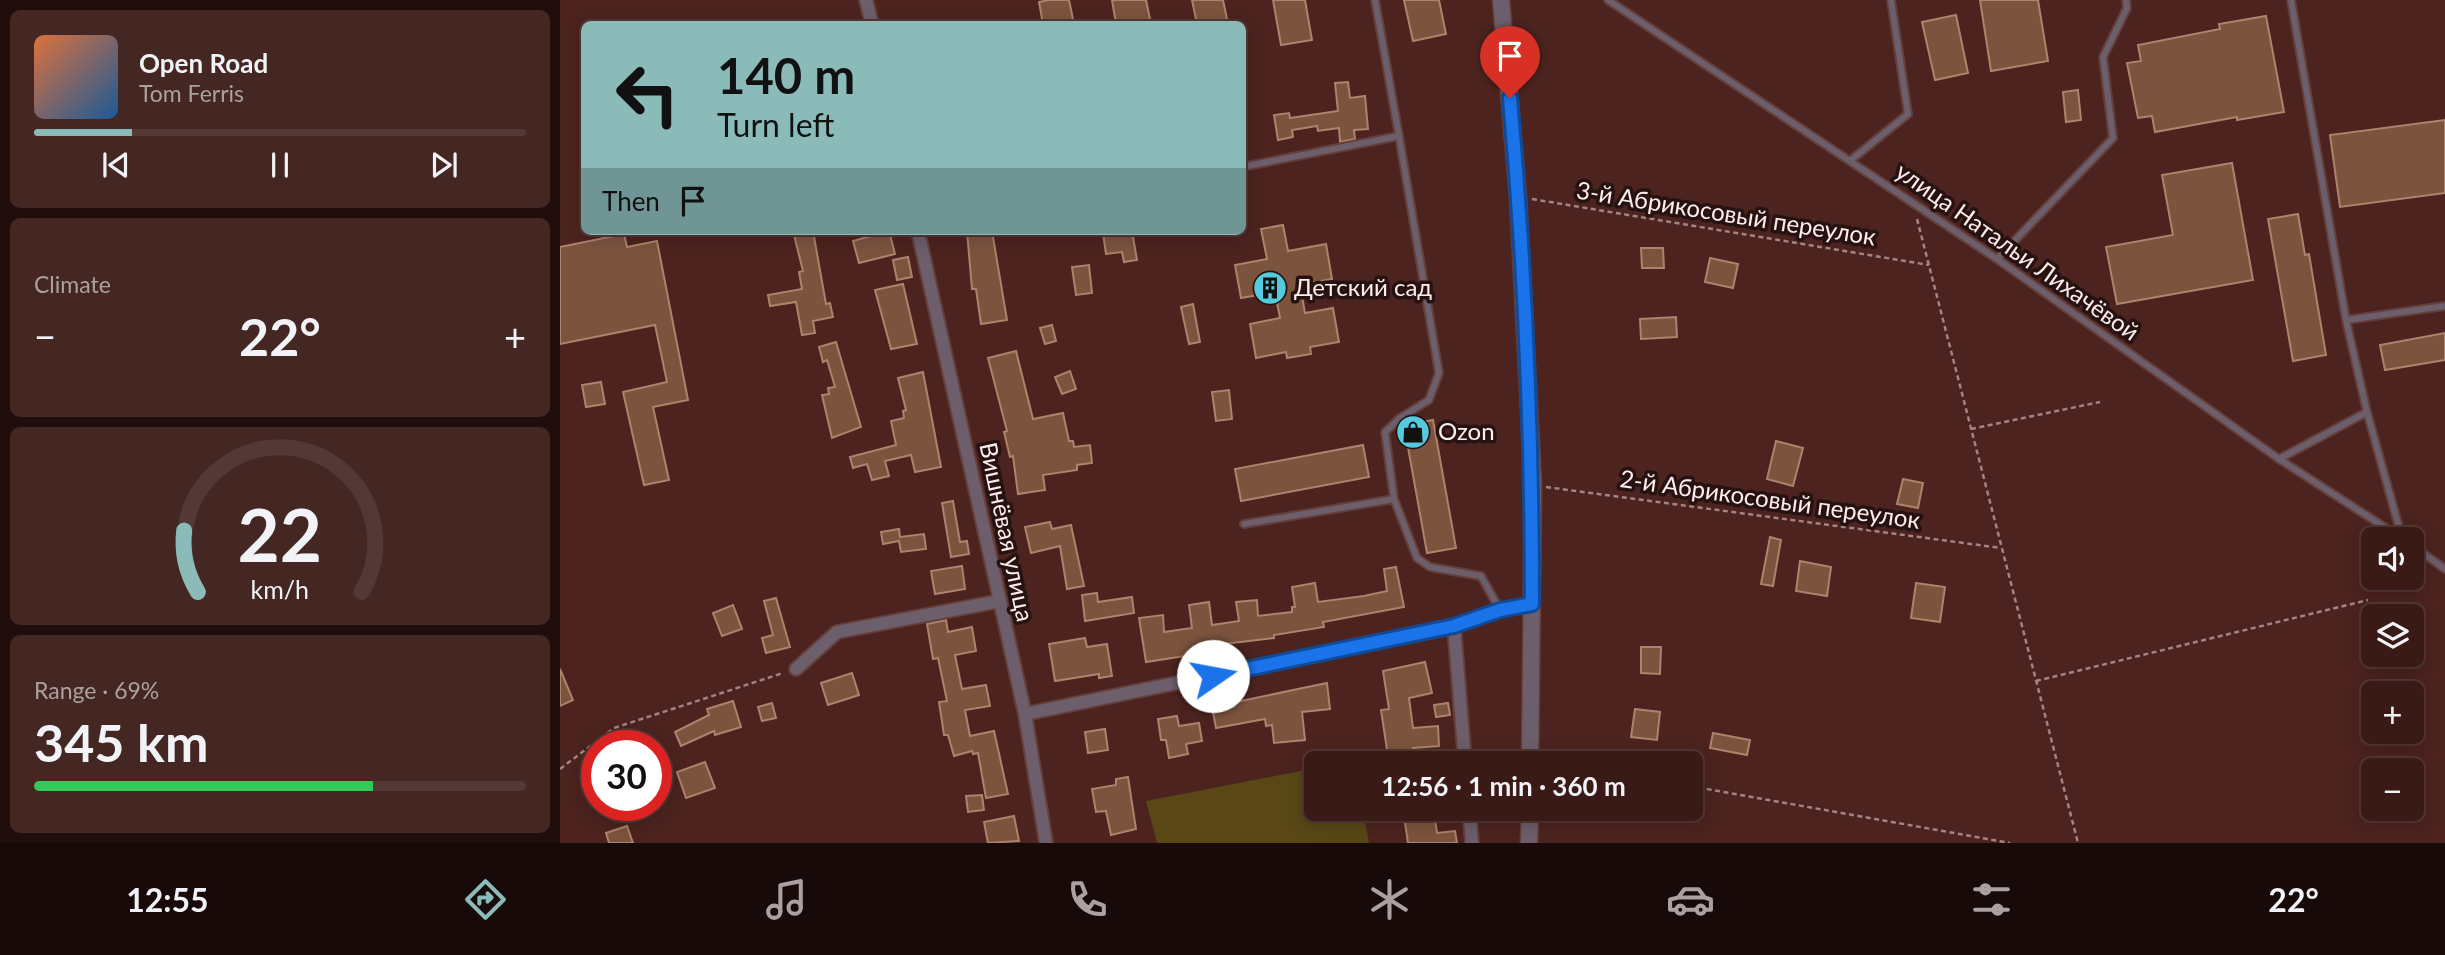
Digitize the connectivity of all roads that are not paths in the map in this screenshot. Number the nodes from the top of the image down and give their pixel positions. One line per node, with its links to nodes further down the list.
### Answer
1 (866, 0): 8 (street)
2 (1375, 0): 9 (lane)
3 (1501, 0): 25 (street)
4 (1608, 0): 10 (lane, улица Натальи Лихачёвой)
5 (1891, 0): 10 (lane)
6 (2126, 0): 13 (lane)
7 (2291, 0): 15 (lane)
8 (871, 21)
9 (1399, 136): 11 (lane); 18 (lane)
10 (1851, 160): 13 (lane, улица Натальи Лихачёвой)
11 (1246, 166)
12 (919, 235): 24 (street, Вишнёвая улица)
13 (1997, 259): 17 (lane, улица Натальи Лихачёвой)
14 (2445, 306): 15 (lane)
15 (2346, 320): 16 (lane)
16 (2367, 412): 17 (lane); 21 (lane)
17 (2278, 459): 20 (lane, улица Натальи Лихачёвой)
18 (1394, 499): 19 (lane); 26 (lane)
19 (1244, 524)
20 (2383, 527)
21 (2399, 527)
22 (2424, 554): 23 (lane)
23 (2445, 569)
24 (1000, 601): 28 (street); 29 (street, Вишнёвая улица)
25 (1532, 604): 26 (street); 31 (street)
26 (1500, 610): 27 (street)
27 (1454, 626): 29 (street); 30 (street)
28 (796, 669)
29 (1025, 714): 34 (street, Вишнёвая улица)
30 (1464, 751)
31 (1530, 751)
32 (1470, 821): 35 (street)
33 (1530, 821): 36 (street)
34 (1046, 843)
35 (1472, 843)
36 (1529, 843)

